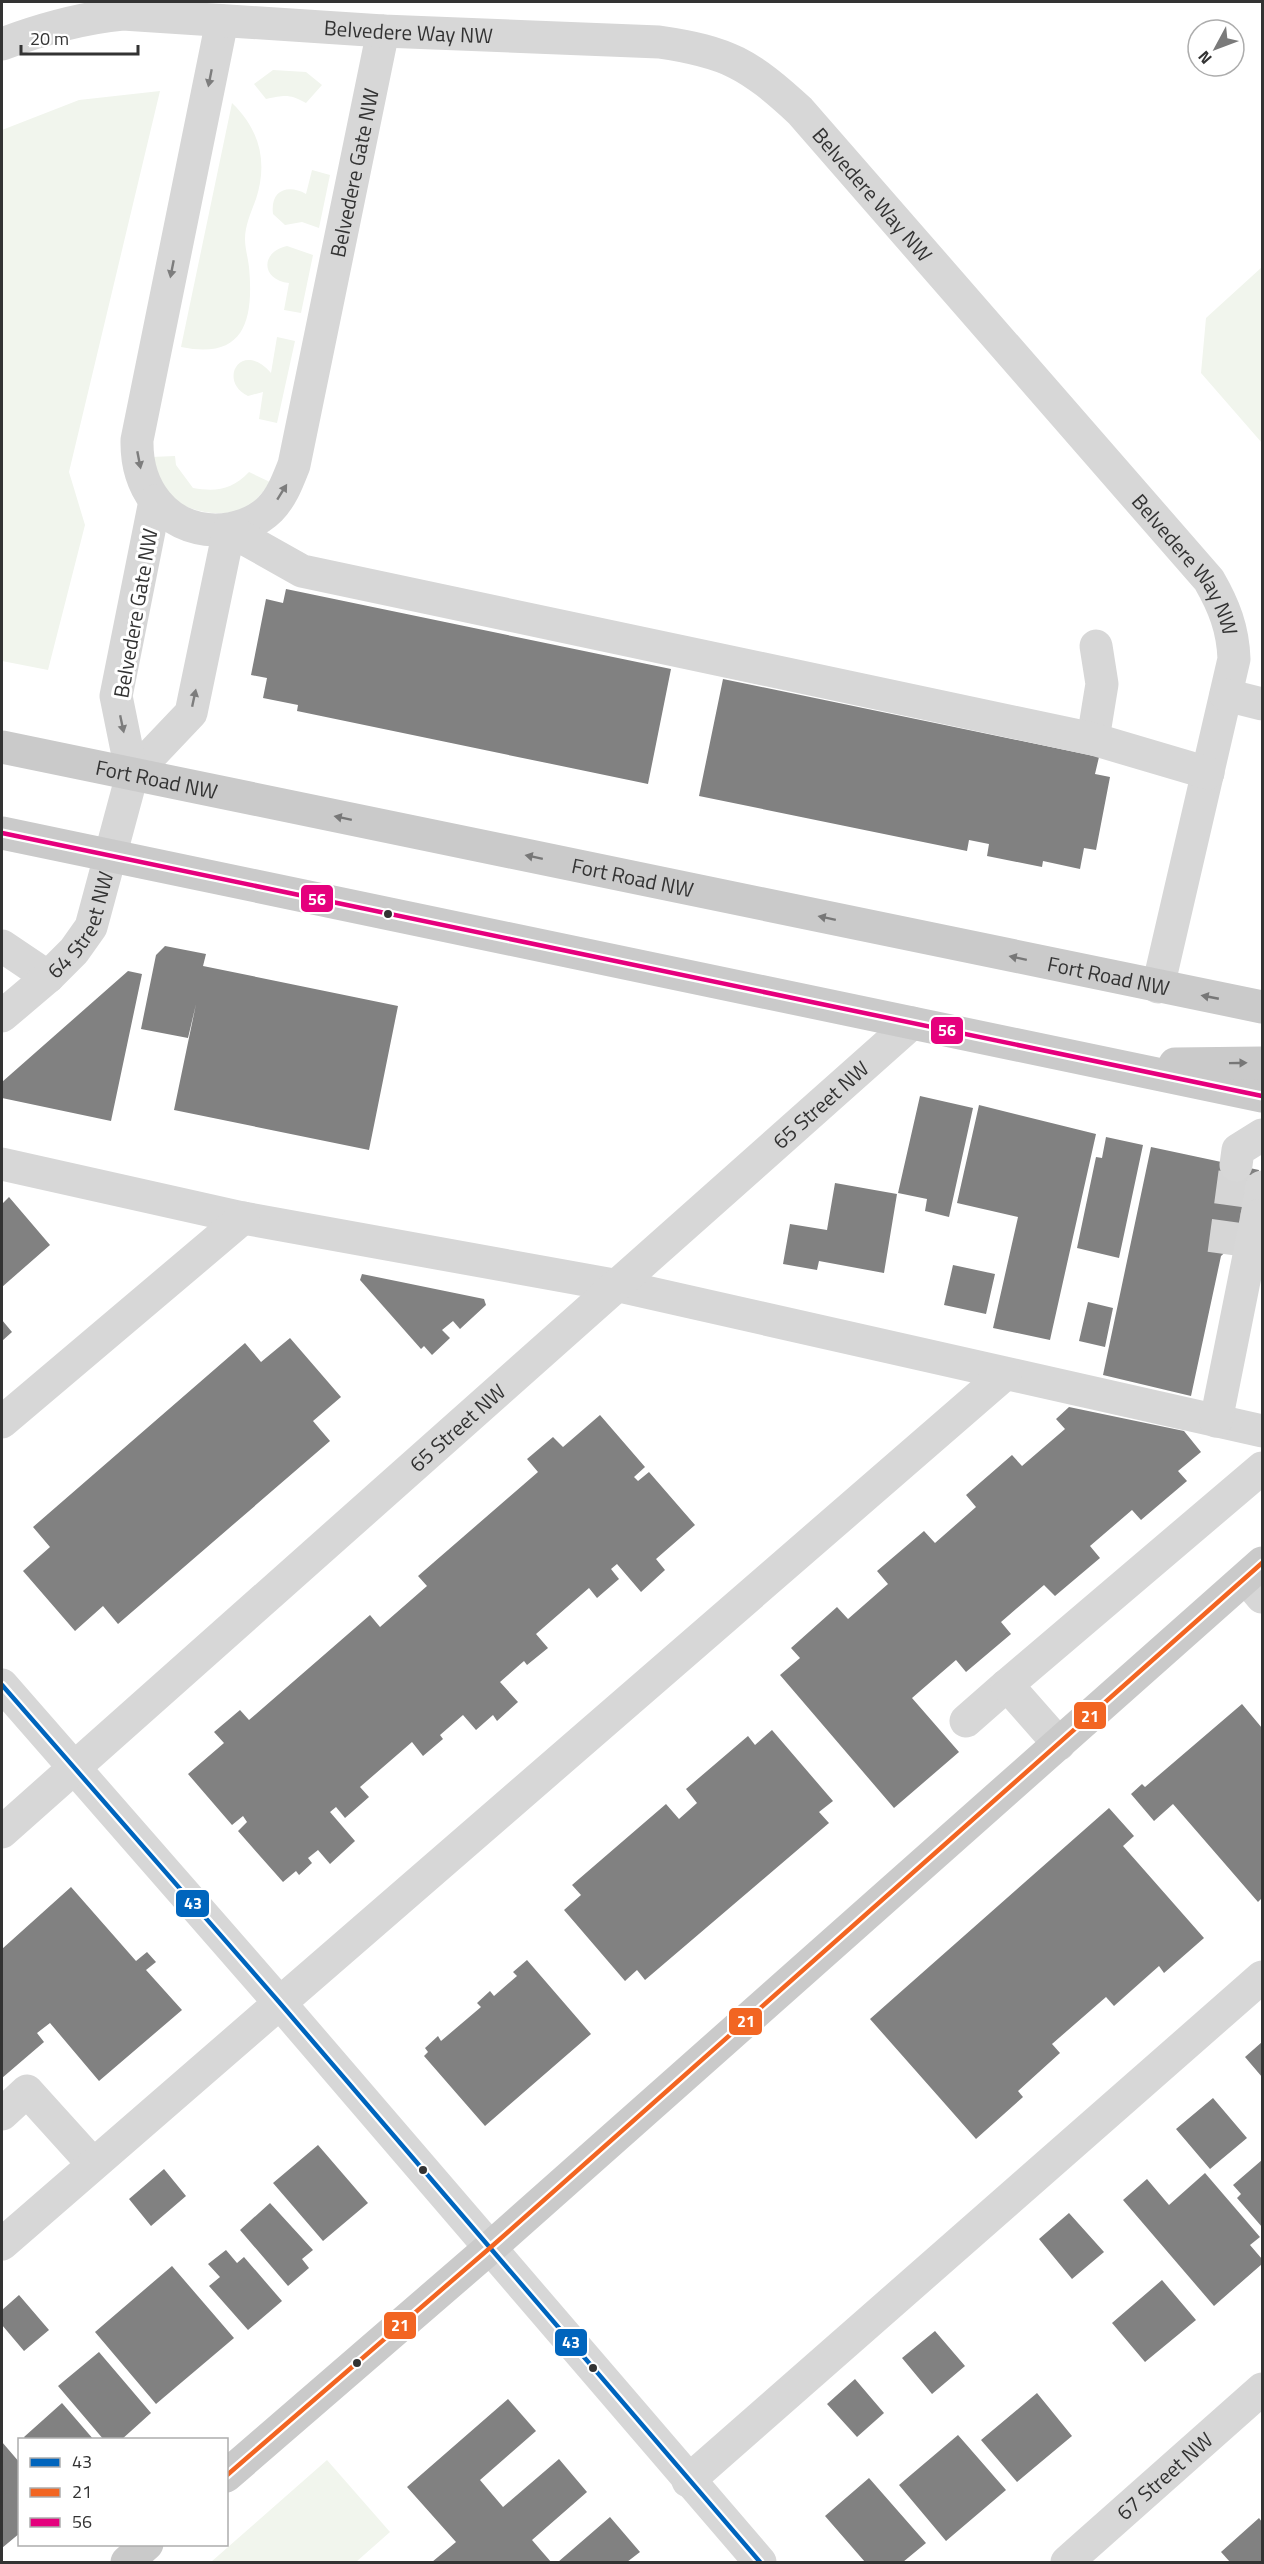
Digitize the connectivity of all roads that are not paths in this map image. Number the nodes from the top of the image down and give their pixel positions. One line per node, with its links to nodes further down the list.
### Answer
1 (222, 21): 2 (street, Belvedere Way NW); 3 (street, Belvedere Way NW); 4 (street, Belvedere Gate NW, one-way to 4)
2 (383, 31): 5 (street, Belvedere Gate NW, one-way to 2); 7 (street, Belvedere Way NW)
3 (2, 44)
4 (155, 501): 5 (street, Belvedere Gate NW); 12 (street, Belvedere Gate NW, one-way to 12)
5 (229, 530): 9 (street); 12 (street, one-way to 5)
6 (1096, 646): 9 (street)
7 (1226, 695): 8 (street); 11 (street, Belvedere Way NW)
8 (1263, 704)
9 (1093, 739): 11 (street)
10 (2, 747): 12 (main road, Fort Road NW)
11 (1208, 772): 17 (street, Belvedere Way NW)
12 (132, 775): 14 (street, 64 Street NW); 17 (main road, Fort Road NW, one-way to 12)
13 (2, 833): 14 (main road)
14 (111, 856): 16 (street, 64 Street NW); 20 (main road)
15 (2, 946): 16 (street)
16 (48, 977): 19 (street, 64 Street NW)
17 (1158, 987): 18 (main road, Fort Road NW, one-way to 17)
18 (1263, 1007)
19 (2, 1016)
20 (912, 1023): 22 (main road); 29 (street, 65 Street NW)
21 (1263, 1063): 22 (main road, one-way to 21)
22 (1116, 1065): 23 (main road)
23 (1263, 1096)
24 (1262, 1135): 26 (street)
25 (2, 1164): 28 (street)
26 (1236, 1165)
27 (1261, 1207): 31 (street)
28 (243, 1218): 29 (street); 32 (street)
29 (619, 1286): 30 (street); 40 (street, 65 Street NW)
30 (1005, 1374): 31 (street); 43 (street)
31 (1216, 1421): 33 (street)
32 (2, 1422)
33 (1263, 1431)
34 (1263, 1468): 37 (street)
35 (1257, 1580): 39 (main road)
36 (2, 1685): 40 (street)
37 (1007, 1685): 38 (street); 39 (street)
38 (966, 1721)
39 (1059, 1744): 47 (main road)
40 (74, 1769): 41 (street, 65 Street NW); 43 (street)
41 (2, 1832)
42 (1263, 1977): 50 (street)
43 (279, 2002): 45 (street); 47 (street)
44 (2, 2114): 45 (street)
45 (93, 2164): 46 (street)
46 (2, 2244)
47 (491, 2247): 49 (main road); 50 (street)
48 (1263, 2389): 54 (street, 67 Street NW)
49 (228, 2474)
50 (688, 2481): 53 (street)
51 (145, 2546): 52 (main road)
52 (127, 2562)
53 (760, 2562)
54 (1067, 2562)

